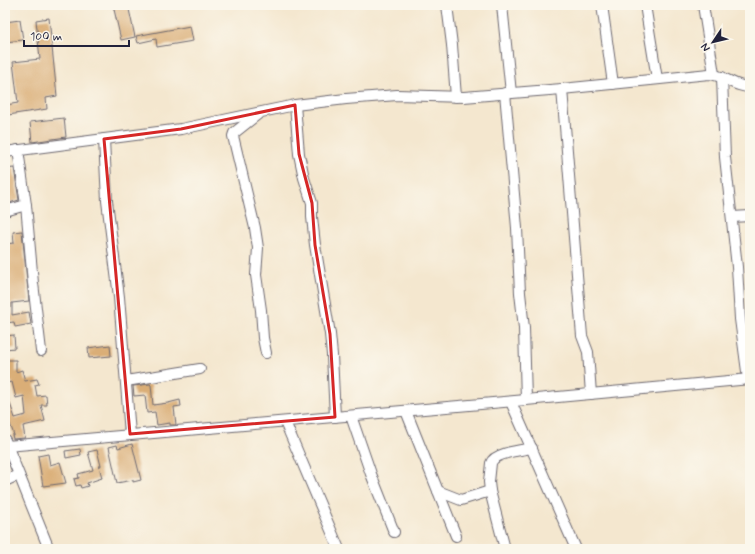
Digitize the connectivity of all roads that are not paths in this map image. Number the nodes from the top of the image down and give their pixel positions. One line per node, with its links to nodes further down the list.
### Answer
1 (447, 5): 12 (street)
2 (502, 5): 11 (street)
3 (602, 5): 8 (street)
4 (645, 5): 7 (street)
5 (703, 5): 6 (street)
6 (718, 75): 7 (street); 9 (street); 21 (street)
7 (657, 79): 8 (street)
8 (613, 84): 10 (street)
9 (750, 87)
10 (562, 89): 11 (street); 28 (street)
11 (508, 93): 12 (street); 29 (street)
12 (456, 97): 13 (street)
13 (295, 105): 14 (street); 33 (street)
14 (260, 112): 15 (street); 24 (street)
15 (104, 139): 16 (street); 27 (street)
16 (18, 150): 17 (street); 18 (street)
17 (5, 152)
18 (26, 206): 19 (street); 23 (street)
19 (5, 211)
20 (750, 216): 21 (street)
21 (732, 217): 22 (street)
22 (746, 329): 26 (street)
23 (41, 351)
24 (266, 353)
25 (200, 369): 27 (street)
26 (749, 379): 28 (street)
27 (126, 381): 35 (street)
28 (591, 394): 29 (street)
29 (526, 400): 30 (street)
30 (511, 402): 31 (street); 37 (street)
31 (406, 411): 32 (street); 40 (street)
32 (351, 416): 33 (street); 42 (street)
33 (334, 417): 34 (street)
34 (285, 422): 35 (street); 45 (street)
35 (130, 434): 36 (street)
36 (6, 443): 38 (street)
37 (532, 448): 41 (street); 47 (street)
38 (18, 475): 39 (street); 44 (street)
39 (5, 480)
40 (438, 491): 41 (street); 43 (street)
41 (490, 491): 46 (street)
42 (394, 532)
43 (456, 536)
44 (49, 549)
45 (339, 549)
46 (505, 549)
47 (576, 549)

